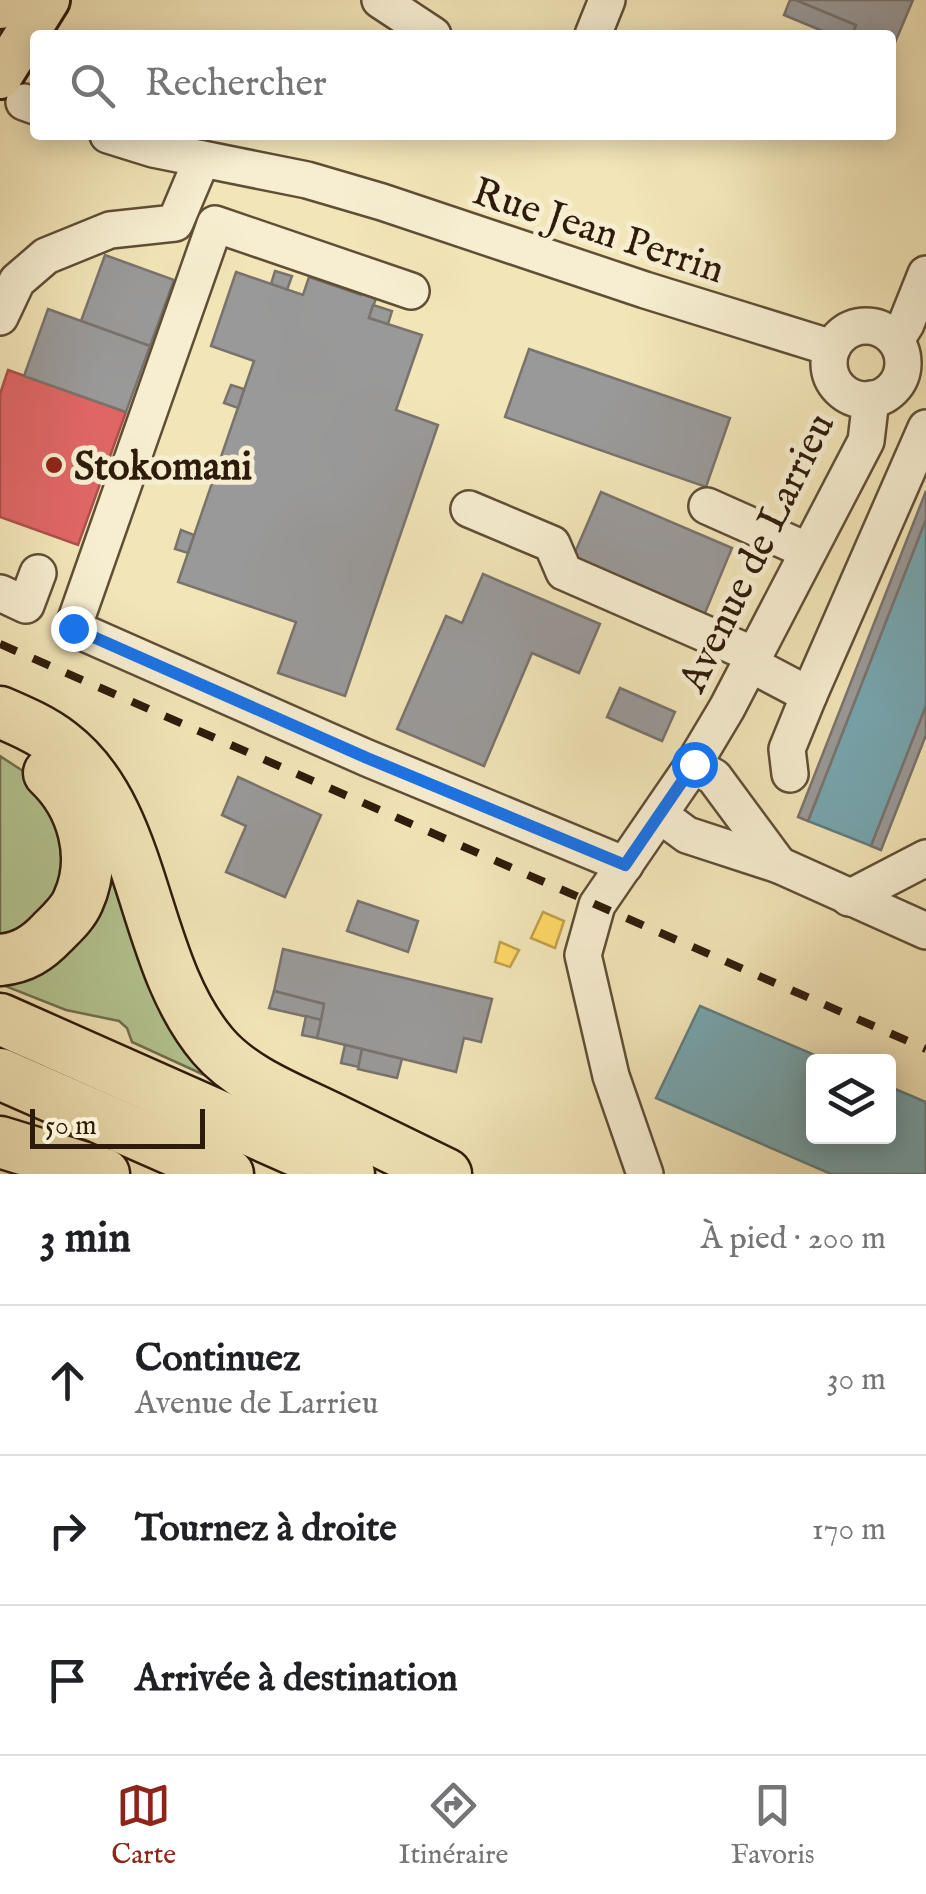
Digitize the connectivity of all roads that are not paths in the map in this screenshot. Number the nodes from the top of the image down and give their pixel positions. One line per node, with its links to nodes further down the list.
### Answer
1 (4, 0): 5 (main road)
2 (48, 0): 6 (main road)
3 (380, 0): 7 (street)
4 (607, 0): 8 (street)
5 (0, 7)
6 (39, 30)
7 (426, 30)
8 (595, 30)
9 (30, 61): 10 (main road)
10 (20, 95)
11 (124, 140): 12 (street, Rue Jean Perrin)
12 (202, 159): 15 (street); 17 (street, Rue Jean Perrin)
13 (926, 274): 16 (street, Avenue de Larrieu)
14 (412, 291): 34 (street)
15 (0, 317)
16 (896, 340): 17 (street); 18 (street, Avenue de Larrieu)
17 (832, 348): 18 (street, Avenue de Larrieu)
18 (872, 399): 19 (street, Avenue de Larrieu)
19 (866, 441): 20 (street); 23 (street, Avenue de Larrieu)
20 (920, 443): 27 (street)
21 (707, 506): 23 (street)
22 (470, 509): 26 (street)
23 (808, 552): 26 (street, Avenue de Larrieu)
24 (38, 573): 25 (street)
25 (0, 593)
26 (752, 660): 27 (street); 30 (street, Avenue de Larrieu)
27 (808, 695): 31 (street)
28 (0, 712): 45 (highway)
29 (0, 738): 38 (highway)
30 (694, 764): 32 (street, Avenue de Larrieu); 35 (street)
31 (790, 774)
32 (660, 815): 34 (street, Avenue de Larrieu); 35 (street)
33 (926, 858): 36 (street)
34 (625, 865): 46 (street, Avenue de Larrieu)
35 (779, 865): 36 (street)
36 (849, 898): 37 (street)
37 (926, 932)
38 (0, 960)
39 (0, 1019): 44 (highway)
40 (0, 1074): 43 (highway)
41 (0, 1142): 42 (highway)
42 (104, 1174)
43 (228, 1174)
44 (350, 1174)
45 (446, 1174)
46 (645, 1174)

